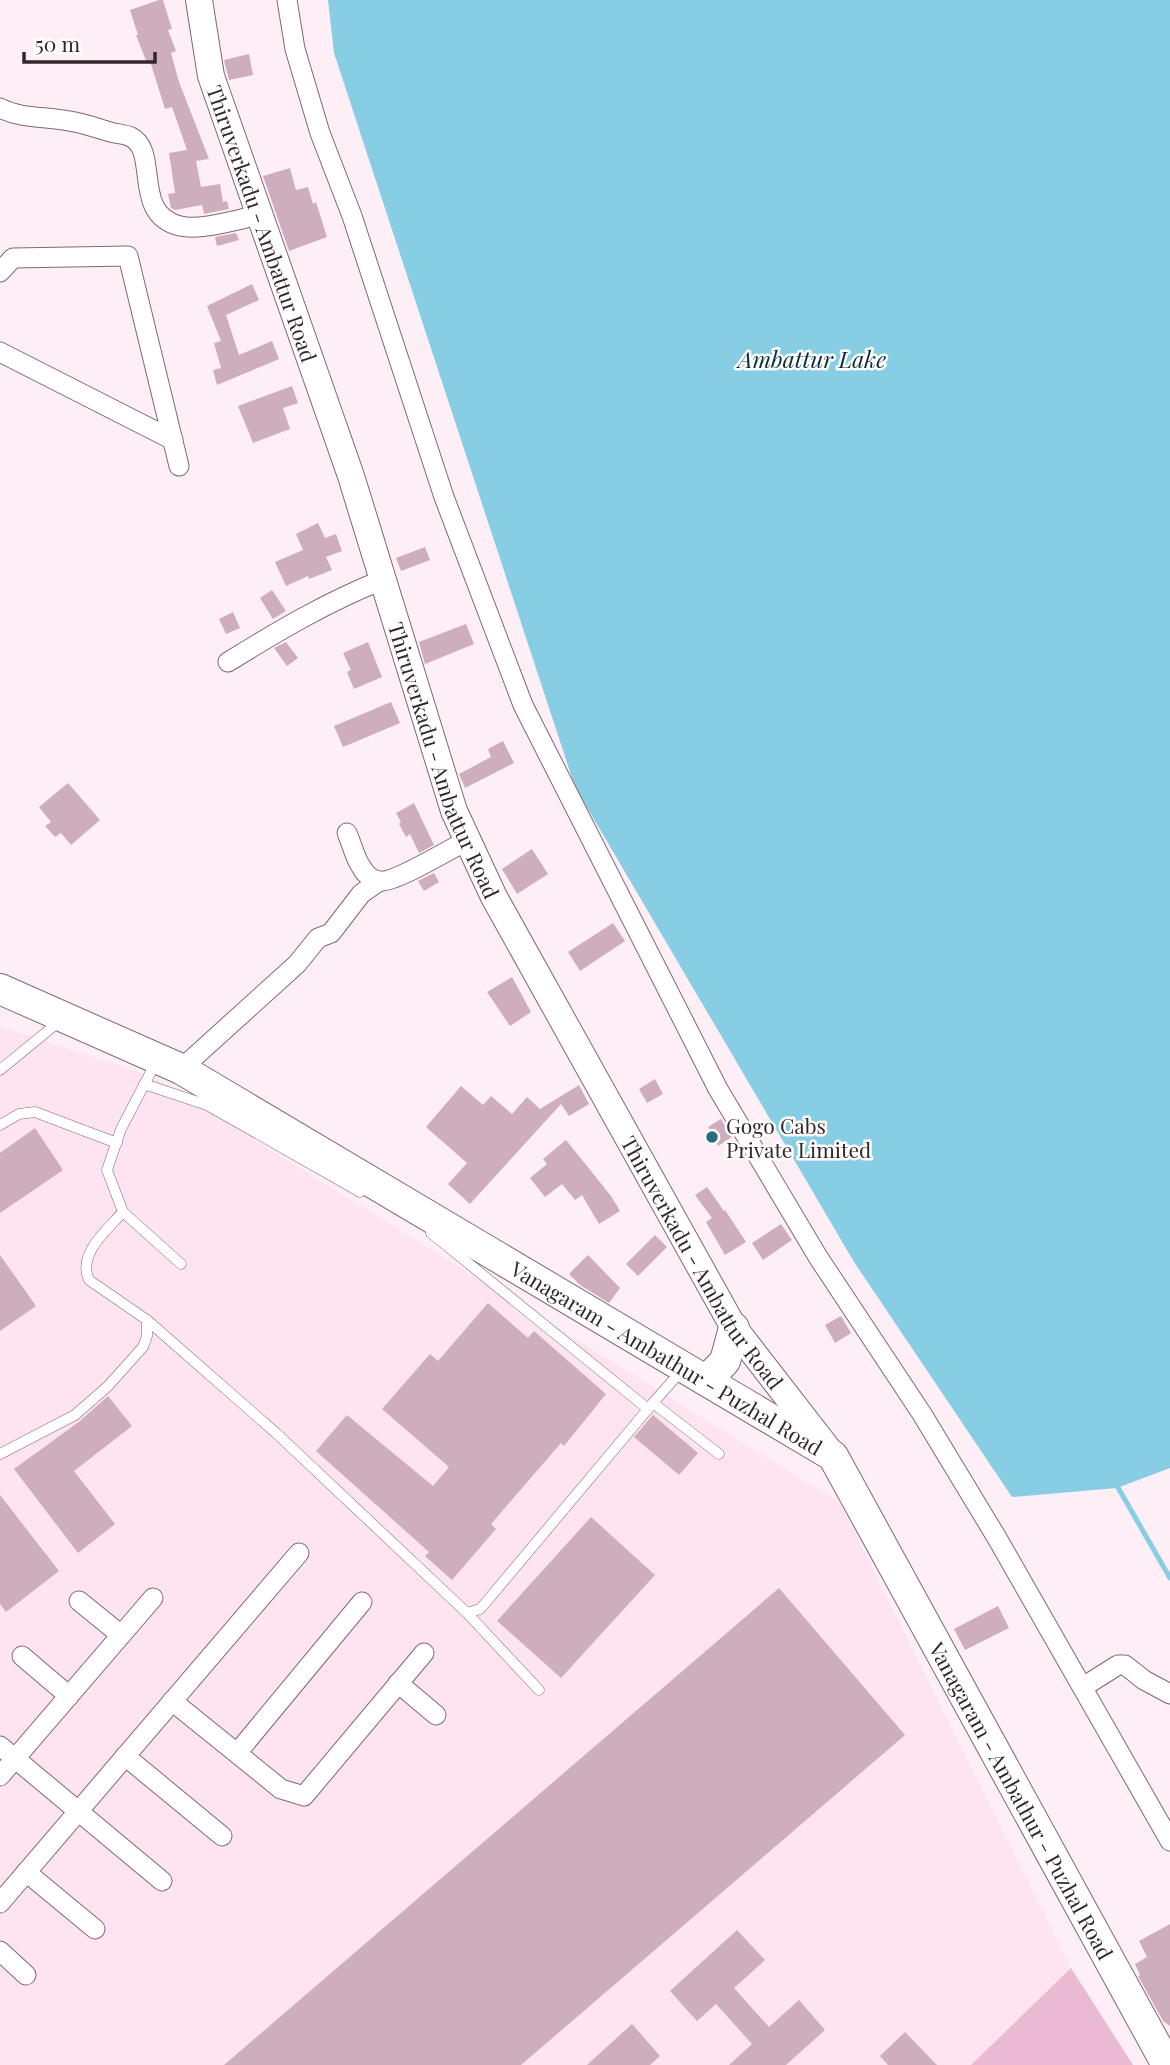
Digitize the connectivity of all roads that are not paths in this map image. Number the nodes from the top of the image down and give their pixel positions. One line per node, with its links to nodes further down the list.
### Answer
1 (199, 0): 4 (main road, Thiruverkadu - Ambattur Road)
2 (287, 0): 41 (street)
3 (0, 108): 4 (street)
4 (260, 215): 9 (main road, Thiruverkadu - Ambattur Road)
5 (0, 272): 7 (street)
6 (0, 352): 7 (street)
7 (173, 440): 8 (street)
8 (179, 466)
9 (382, 580): 10 (street); 12 (main road, Thiruverkadu - Ambattur Road)
10 (228, 662)
11 (347, 833): 13 (street)
12 (468, 840): 13 (street); 26 (main road, Thiruverkadu - Ambattur Road)
13 (379, 881): 16 (street)
14 (0, 989): 15 (main road, Vanagaram - Ambathur - Puzhal Road)
15 (64, 1017): 16 (main road, Vanagaram - Ambathur - Puzhal Road); 17 (lane)
16 (170, 1064): 18 (lane); 27 (main road, Vanagaram - Ambathur - Puzhal Road)
17 (0, 1070)
18 (144, 1084): 20 (lane); 21 (lane)
19 (0, 1125): 20 (lane)
20 (117, 1143): 22 (lane)
21 (372, 1199)
22 (122, 1212): 24 (lane); 25 (lane)
23 (418, 1226): 28 (lane)
24 (181, 1264)
25 (147, 1320): 29 (lane); 36 (lane)
26 (734, 1328): 27 (main road); 31 (main road, Thiruverkadu - Ambattur Road)
27 (696, 1373): 28 (lane); 31 (main road, Vanagaram - Ambathur - Puzhal Road)
28 (651, 1406): 30 (lane); 36 (lane)
29 (0, 1454)
30 (719, 1454)
31 (833, 1456): 60 (main road, Vanagaram - Ambathur - Puzhal Road)
32 (299, 1553): 45 (street)
33 (153, 1598): 37 (street)
34 (79, 1601): 37 (street)
35 (362, 1602): 48 (street)
36 (467, 1613): 42 (lane)
37 (121, 1635): 44 (street)
38 (424, 1653): 40 (street)
39 (22, 1656): 44 (street)
40 (398, 1683): 46 (street); 48 (street)
41 (1083, 1687): 43 (street); 53 (street)
42 (540, 1690)
43 (1170, 1694)
44 (69, 1696): 47 (street)
45 (172, 1701): 48 (street); 49 (street)
46 (436, 1714)
47 (7, 1752): 50 (street); 51 (street)
48 (237, 1753)
49 (125, 1756): 51 (street); 52 (street)
50 (0, 1776)
51 (77, 1813): 54 (street); 55 (street)
52 (222, 1836)
53 (1170, 1841)
54 (26, 1872): 56 (street); 57 (street)
55 (162, 1881)
56 (0, 1903)
57 (94, 1929)
58 (0, 1951): 59 (street)
59 (26, 1975)
60 (1167, 2065)

